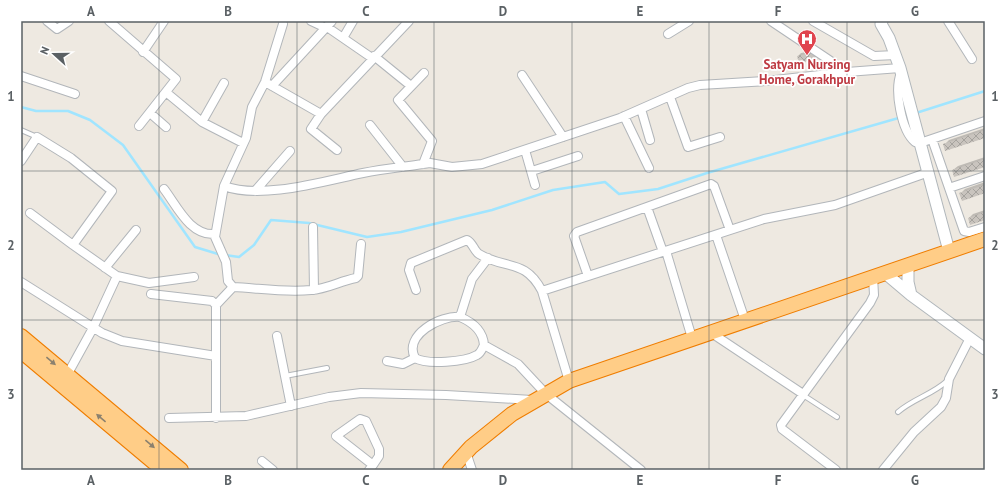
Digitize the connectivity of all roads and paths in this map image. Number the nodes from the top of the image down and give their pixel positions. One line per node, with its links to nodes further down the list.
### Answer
1 (47, 21): 2 (street)
2 (69, 21)
3 (109, 21): 17 (street)
4 (164, 21): 17 (street)
5 (353, 21): 16 (street)
6 (409, 21): 19 (street)
7 (689, 21): 15 (street)
8 (771, 21): 21 (street)
9 (813, 21): 18 (street)
10 (881, 21): 18 (street)
11 (948, 21): 20 (street)
12 (316, 22): 14 (street)
13 (283, 24): 27 (street)
14 (329, 25): 16 (street); 27 (street)
15 (668, 34)
16 (342, 38): 19 (street)
17 (144, 52): 29 (street)
18 (896, 55): 23 (street)
19 (373, 57): 28 (street); 34 (street)
20 (972, 59)
21 (847, 72): 23 (street); 31 (street)
22 (424, 73): 28 (street)
23 (902, 74): 40 (street); 40 (street)
24 (522, 75): 44 (street)
25 (21, 76): 30 (street)
26 (224, 83): 36 (street)
27 (269, 84): 34 (street); 48 (street)
28 (411, 86): 55 (street)
29 (167, 93): 33 (street); 36 (street)
30 (75, 94)
31 (670, 97): 32 (street); 45 (street)
32 (641, 109): 35 (street); 47 (street)
33 (150, 113): 39 (street); 41 (street)
34 (321, 114): 50 (street)
35 (624, 116): 44 (street); 57 (street)
36 (202, 122): 48 (street)
37 (985, 122): 46 (street)
38 (370, 125): 56 (street)
39 (139, 126)
40 (910, 126): 49 (street)
41 (166, 127)
42 (21, 130): 43 (lane)
43 (37, 137): 54 (street); 76 (street)
44 (563, 137): 51 (street)
45 (720, 137)
46 (932, 139): 49 (street); 63 (street)
47 (650, 140)
48 (243, 143): 62 (street)
49 (920, 143): 59 (street)
50 (337, 150)
51 (526, 150): 55 (street); 58 (street)
52 (290, 151): 65 (street)
53 (578, 156): 58 (street)
54 (21, 161)
55 (423, 164): 56 (street)
56 (403, 167): 65 (street)
57 (649, 168)
58 (532, 171): 61 (street)
59 (929, 172): 71 (street); 78 (street)
60 (985, 176): 63 (street)
61 (535, 184)
62 (224, 186): 65 (street); 73 (street)
63 (949, 188): 69 (street)
64 (164, 189): 73 (street)
65 (255, 191)
66 (647, 207): 71 (street); 77 (street); 84 (street)
67 (30, 213): 76 (street)
68 (313, 227): 88 (street)
69 (985, 227)
70 (136, 230): 81 (street)
71 (730, 230): 72 (street)
72 (716, 235): 77 (street); 95 (street)
73 (215, 236): 87 (street)
74 (985, 239): 78 (highway)
75 (361, 244): 88 (street)
76 (73, 245): 81 (street)
77 (664, 251): 84 (street); 100 (street)
78 (949, 251): 80 (highway)
79 (488, 258): 89 (street); 90 (street); 94 (street)
80 (908, 265): 82 (highway); 92 (street)
81 (106, 268): 83 (street)
82 (879, 275): 92 (street); 95 (highway); 113 (street)
83 (117, 276): 85 (street); 96 (street)
84 (588, 276): 90 (street)
85 (194, 277)
86 (21, 282): 96 (street)
87 (233, 287): 88 (street); 93 (street)
88 (314, 290)
89 (416, 290)
90 (542, 291): 112 (street)
91 (151, 294): 93 (street)
92 (911, 295): 101 (street)
93 (216, 304): 105 (street)
94 (460, 317): 102 (street); 106 (street)
95 (745, 320): 97 (highway)
96 (93, 328): 105 (street); 110 (street)
97 (710, 332): 100 (highway); 113 (street)
98 (21, 336): 110 (highway, one-way to 110)
99 (277, 336): 109 (street)
100 (692, 338): 112 (highway)
101 (970, 338): 103 (street); 111 (street)
102 (484, 345): 106 (street); 114 (street)
103 (985, 349)
104 (21, 351): 110 (highway)
105 (216, 356): 119 (street)
106 (415, 358): 107 (street)
107 (387, 361)
108 (327, 368): 109 (lane)
109 (285, 376): 115 (street)
110 (64, 379): 123 (highway, one-way to 110); 124 (highway, one-way to 124)
111 (949, 380): 116 (lane); 130 (street)
112 (569, 381): 114 (highway)
113 (803, 394): 117 (lane); 129 (street)
114 (540, 398): 115 (street); 120 (highway); 128 (street)
115 (291, 406): 119 (street)
116 (898, 412)
117 (837, 417)
118 (169, 418): 119 (street)
119 (216, 418)
120 (466, 452): 126 (highway); 127 (street)
121 (262, 461): 125 (street)
122 (371, 468): 122 (street)
123 (164, 470)
124 (181, 470)
125 (273, 470)
126 (450, 470)
127 (472, 470)
128 (641, 470)
129 (836, 470)
130 (884, 470)

